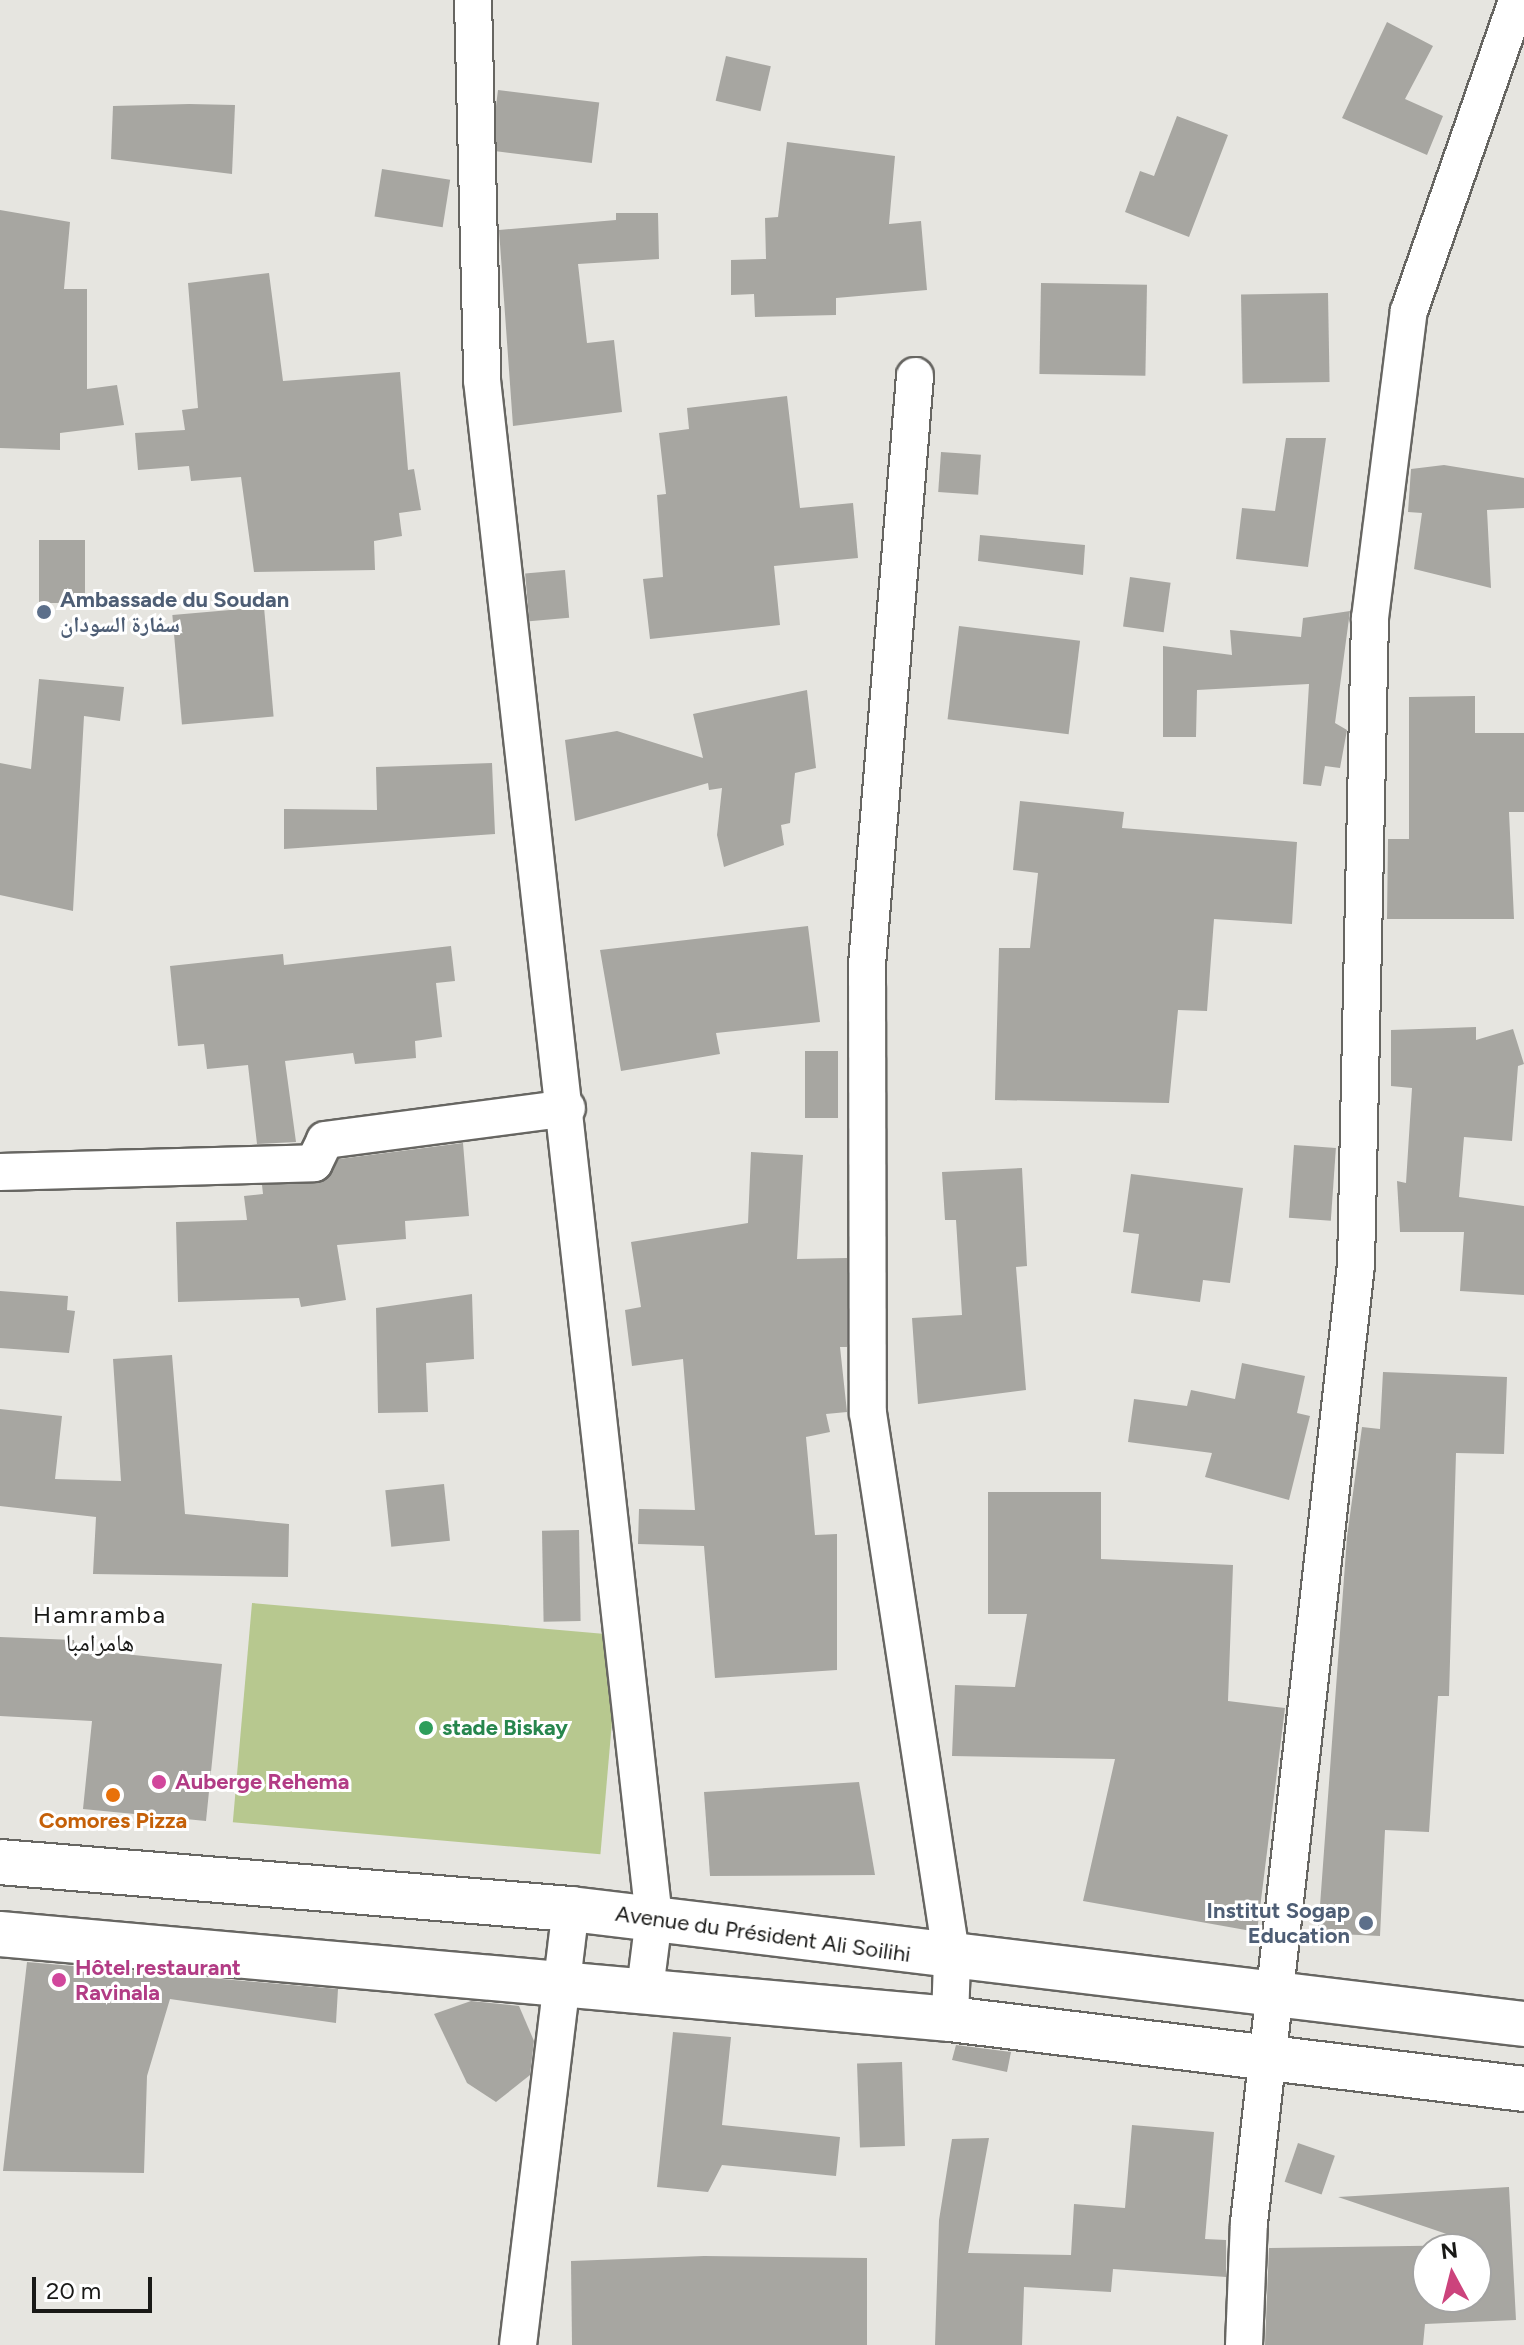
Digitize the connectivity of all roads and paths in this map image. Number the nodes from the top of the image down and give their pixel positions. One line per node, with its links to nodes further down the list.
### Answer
1 (473, 0): 4 (street)
2 (1517, 0): 13 (street)
3 (915, 376): 10 (street)
4 (567, 1108): 5 (street); 8 (street)
5 (0, 1172)
6 (0, 1862): 7 (street, Avenue du Président Ali Soilihi)
7 (571, 1909): 8 (street, Avenue du Président Ali Soilihi); 11 (street)
8 (654, 1918): 10 (street, Avenue du Président Ali Soilihi); 12 (street)
9 (0, 1934): 11 (street)
10 (952, 1960): 13 (street, Avenue du Président Ali Soilihi); 14 (street)
11 (559, 1982): 12 (street); 18 (street)
12 (645, 1989): 14 (street)
13 (1274, 1997): 15 (street, Avenue du Président Ali Soilihi); 16 (street)
14 (950, 2019): 16 (street)
15 (1524, 2024)
16 (1269, 2057): 17 (street); 19 (street)
17 (1524, 2089)
18 (518, 2345)
19 (1244, 2345)

